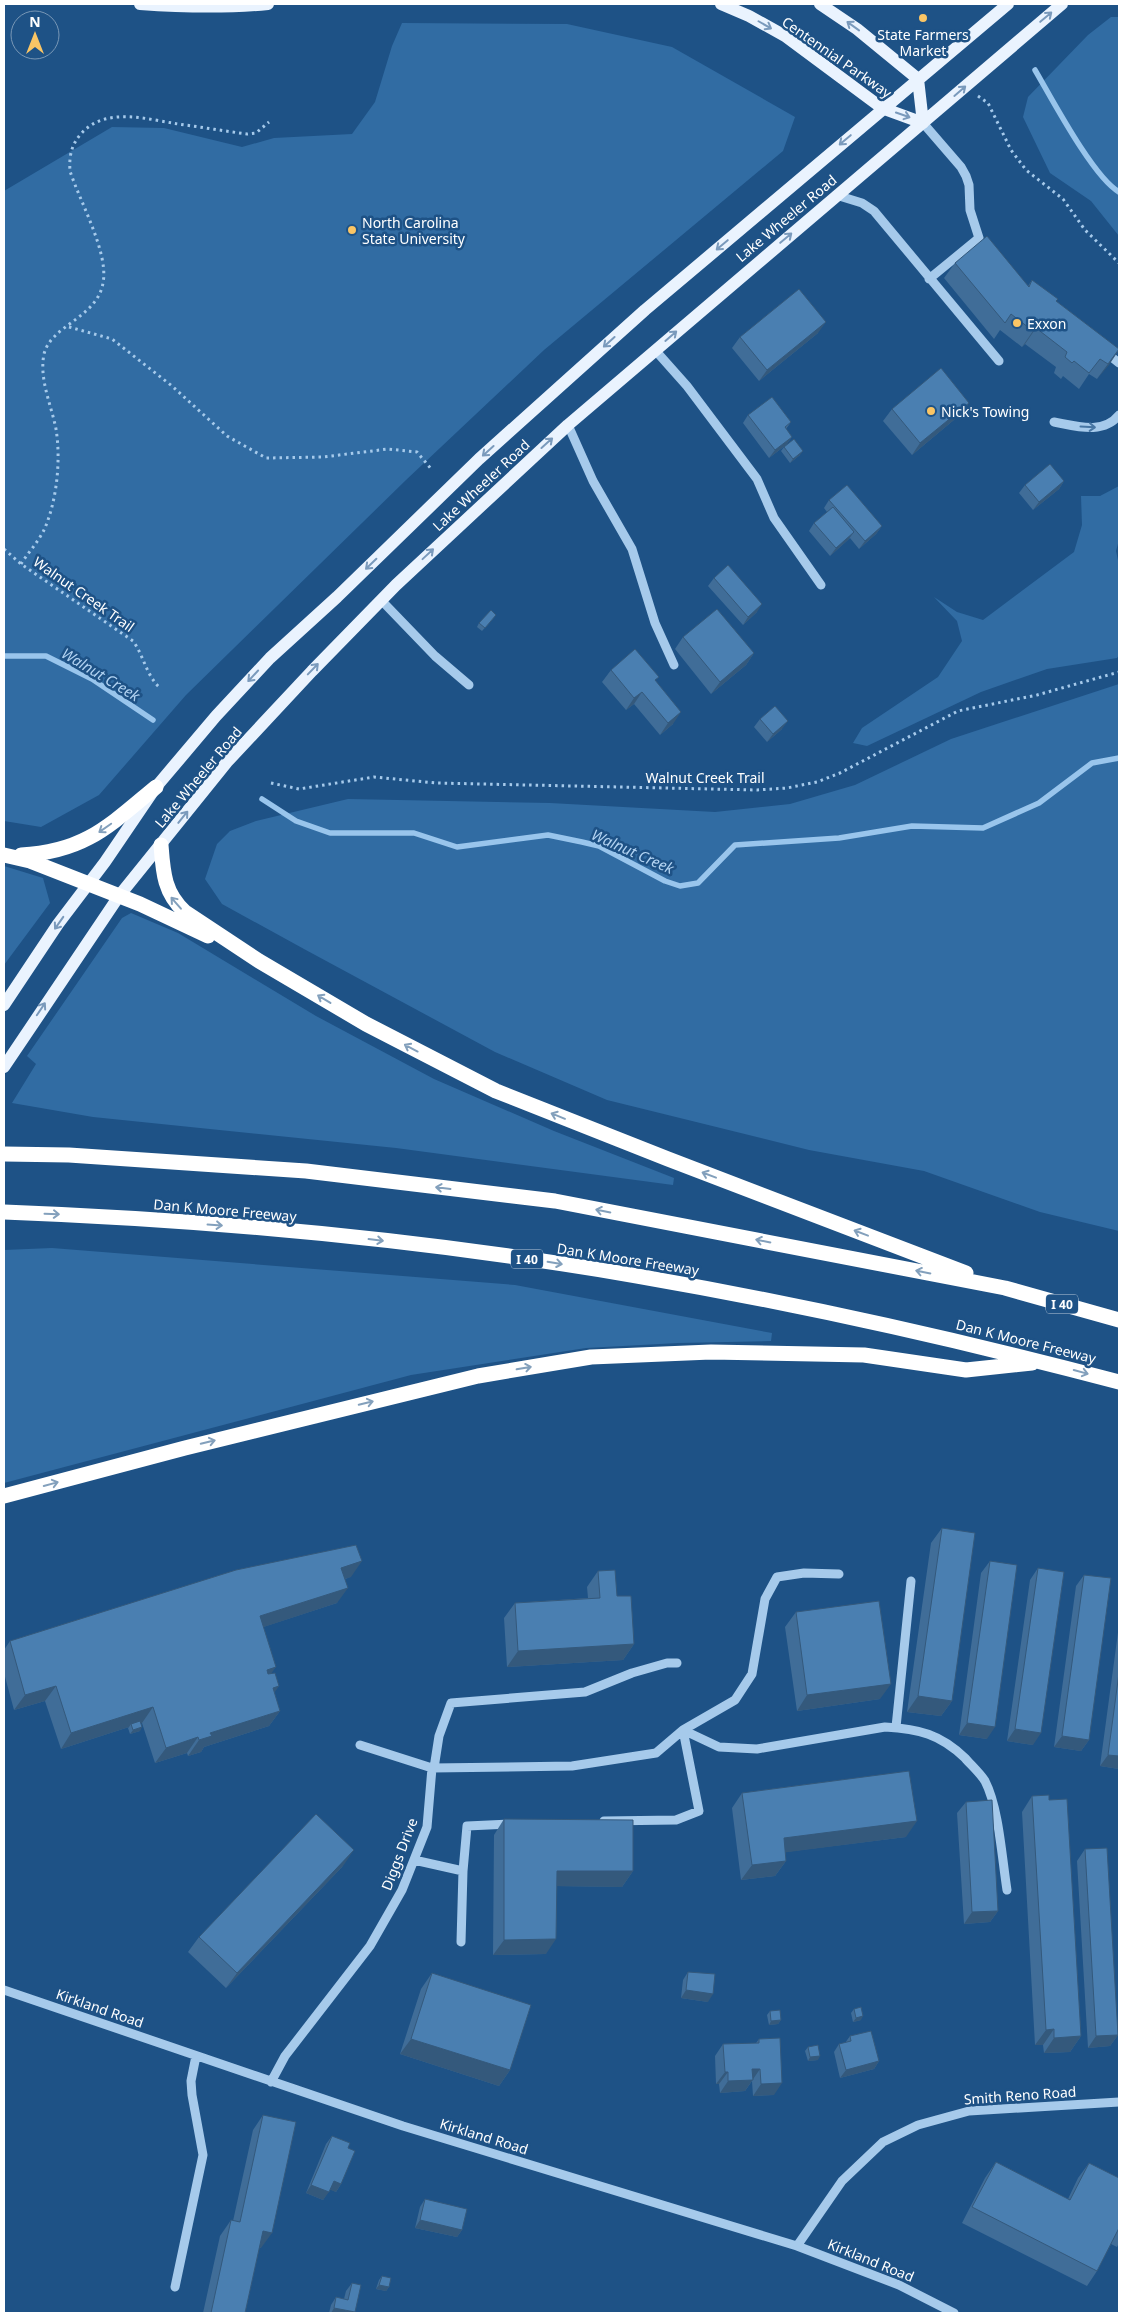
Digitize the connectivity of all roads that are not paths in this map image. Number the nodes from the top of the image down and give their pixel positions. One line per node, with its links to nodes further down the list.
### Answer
1 (140, 4): 2 (main road)
2 (268, 4)
3 (721, 4): 8 (main road, Centennial Parkway, one-way to 8)
4 (820, 4): 7 (main road, one-way to 4)
5 (1008, 4): 7 (main road, Lake Wheeler Road)
6 (1062, 4): 9 (main road, Lake Wheeler Road, one-way to 6)
7 (918, 79): 8 (main road, Lake Wheeler Road); 9 (main road)
8 (882, 108): 9 (main road, Centennial Parkway, one-way to 9); 23 (main road, Lake Wheeler Road, one-way to 23)
9 (923, 122): 10 (main road, Lake Wheeler Road); 11 (street)
10 (836, 195): 11 (street); 13 (main road, Lake Wheeler Road, one-way to 10)
11 (928, 279): 14 (street)
12 (1097, 346): 15 (street)
13 (655, 350): 18 (main road, Lake Wheeler Road); 19 (street)
14 (999, 361)
15 (1119, 363)
16 (1119, 415): 17 (street, one-way to 16)
17 (1054, 422)
18 (568, 425): 20 (main road, Lake Wheeler Road, one-way to 18); 21 (street)
19 (821, 585)
20 (381, 600): 22 (street); 24 (main road, Lake Wheeler Road, one-way to 20)
21 (674, 665)
22 (469, 685)
23 (156, 786): 25 (highway, one-way to 25); 26 (main road, Lake Wheeler Road)
24 (161, 845): 27 (main road, Lake Wheeler Road); 28 (highway, one-way to 24)
25 (5, 855): 26 (highway)
26 (88, 884): 27 (highway); 29 (main road, Lake Wheeler Road, one-way to 29)
27 (120, 896): 28 (highway); 30 (main road, Lake Wheeler Road, one-way to 27)
28 (259, 961): 33 (highway, one-way to 28)
29 (4, 1006)
30 (4, 1067)
31 (4, 1154): 33 (highway, I 40, one-way to 31)
32 (4, 1212): 35 (highway, Dan K Moore Freeway / I 40, one-way to 35)
33 (1005, 1288): 34 (highway, I 40)
34 (1119, 1320)
35 (1043, 1362): 36 (highway, Dan K Moore Freeway / I 40, one-way to 36); 37 (highway, one-way to 35)
36 (1119, 1382)
37 (4, 1496)
38 (839, 1574): 42 (street)
39 (911, 1582): 41 (street)
40 (676, 1663): 44 (street, Diggs Drive)
41 (896, 1727): 42 (street); 49 (street)
42 (683, 1730): 44 (street); 45 (street)
43 (360, 1745): 44 (street)
44 (433, 1768): 47 (street, Diggs Drive)
45 (596, 1821)
46 (516, 1824): 48 (street)
47 (414, 1860): 48 (street); 53 (street, Diggs Drive)
48 (463, 1871): 50 (street)
49 (1007, 1890)
50 (461, 1942)
51 (4, 1990): 52 (street, Kirkland Road)
52 (196, 2056): 53 (street, Kirkland Road); 56 (street)
53 (271, 2082): 55 (street, Kirkland Road)
54 (1119, 2102): 55 (street, Smith Reno Road)
55 (797, 2246): 57 (street, Kirkland Road)
56 (175, 2287)
57 (954, 2313)

